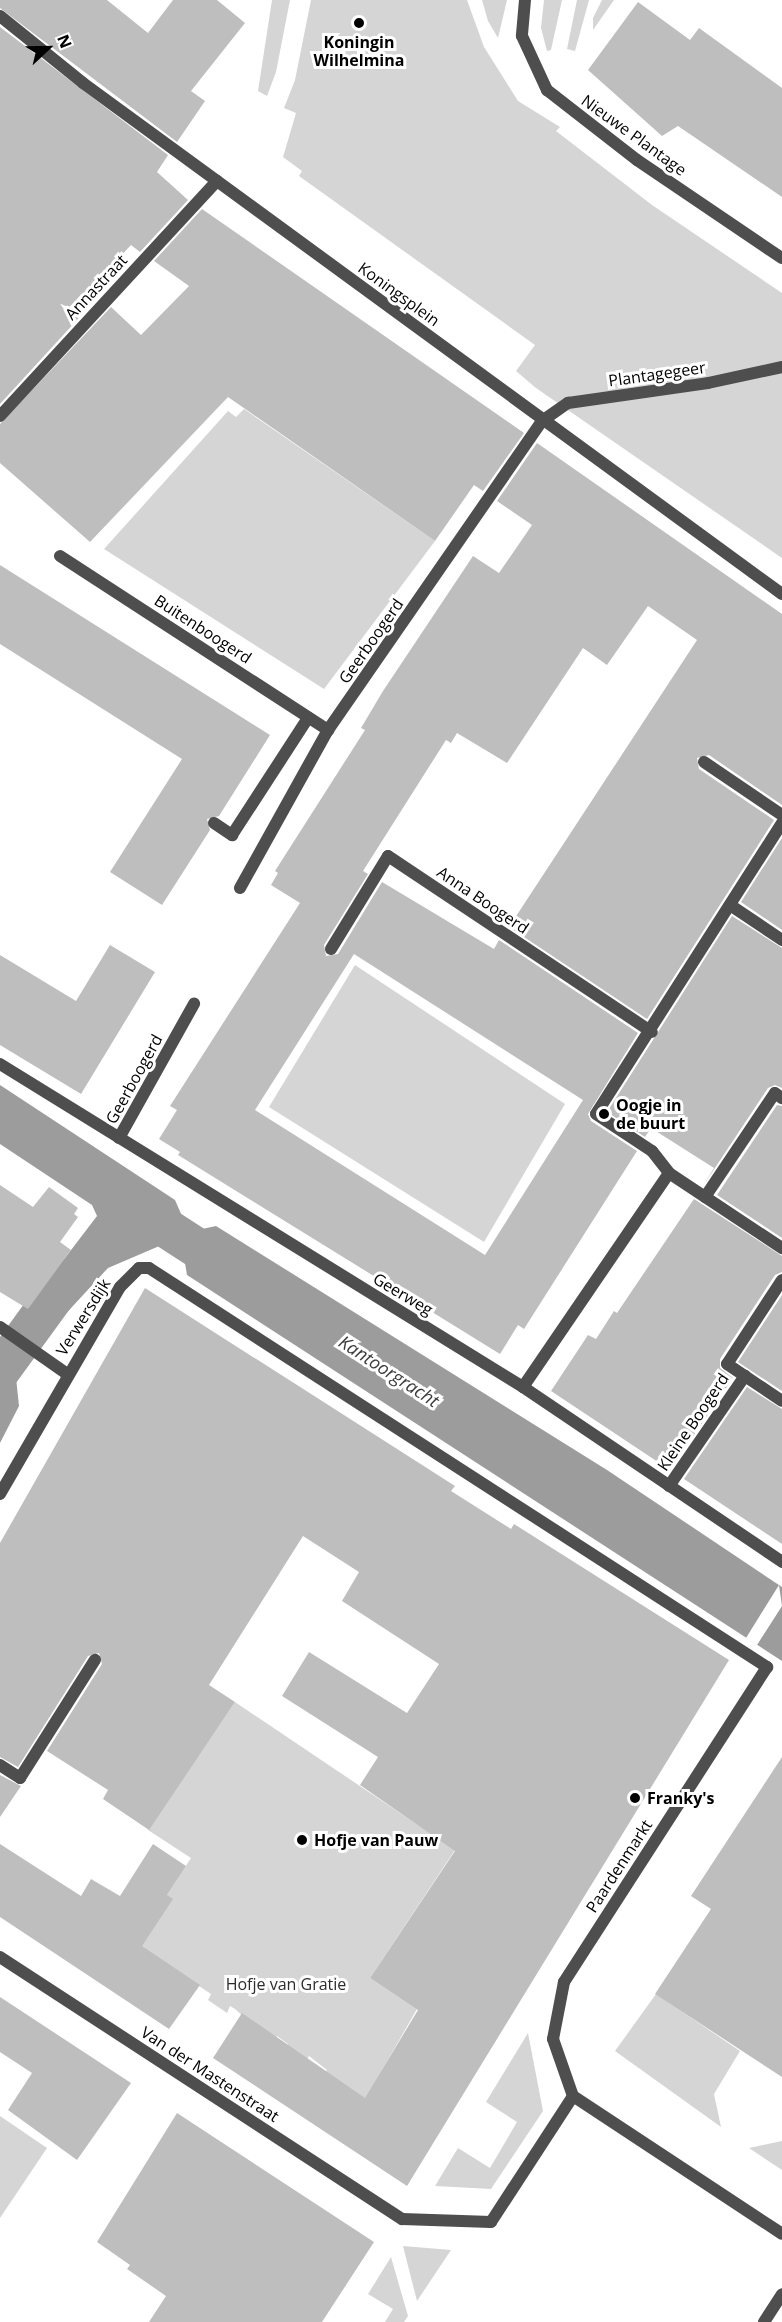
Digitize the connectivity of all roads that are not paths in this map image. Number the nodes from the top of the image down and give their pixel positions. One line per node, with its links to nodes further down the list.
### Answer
1 (525, 0): 4 (street, Nieuwe Plantage)
2 (0, 16): 3 (street, Koningsplein)
3 (217, 181): 6 (street, Annastraat); 7 (street, Koningsplein)
4 (782, 258)
5 (782, 367): 7 (street, Plantagegeer)
6 (0, 416)
7 (542, 421): 9 (street, Koningsplein); 11 (street, Geerboogerd)
8 (60, 556): 10 (street, Buitenboogerd)
9 (782, 594)
10 (308, 718): 11 (street, Buitenboogerd); 14 (street)
11 (328, 730): 16 (street, Geerboogerd)
12 (704, 762): 13 (street)
13 (782, 815)
14 (214, 823)
15 (782, 823): 17 (street)
16 (240, 888)
17 (730, 905): 18 (street); 21 (street)
18 (782, 940)
19 (331, 949): 21 (street, Anna Boogerd)
20 (194, 1004): 24 (street, Geerboogerd)
21 (652, 1032): 25 (street)
22 (0, 1064): 24 (street, Geerweg)
23 (782, 1098): 26 (street)
24 (119, 1138): 32 (street, Geerweg)
25 (669, 1173): 26 (street); 32 (street)
26 (705, 1197): 27 (street)
27 (782, 1248)
28 (782, 1280): 31 (street, Kleine Boogerd)
29 (1, 1328): 30 (street, Verwersdijk)
30 (67, 1374): 35 (street, Verwersdijk); 38 (street, Verwersdijk)
31 (745, 1376): 33 (street, Kleine Boogerd); 34 (street, Kleine Boogerd)
32 (523, 1387): 34 (street, Geerweg)
33 (782, 1401)
34 (669, 1486): 36 (street, Geerweg)
35 (0, 1494)
36 (782, 1562)
37 (95, 1660): 39 (street)
38 (767, 1667): 41 (street, Paardenmarkt)
39 (0, 1765)
40 (0, 1957): 41 (street, Van der Mastenstraat)
41 (573, 2096): 42 (street)
42 (782, 2234)
43 (782, 2294): 44 (street)
44 (764, 2322)

